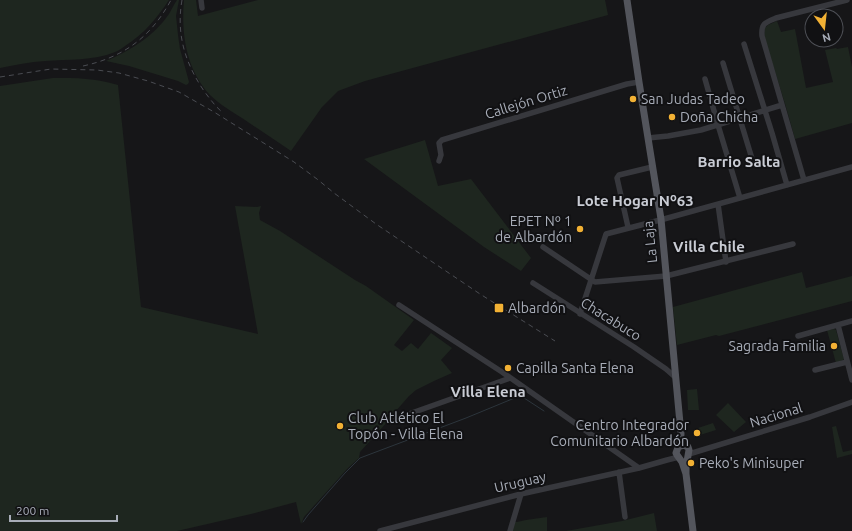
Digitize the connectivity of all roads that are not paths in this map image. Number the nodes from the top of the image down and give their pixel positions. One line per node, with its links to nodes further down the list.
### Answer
1 (201, 0): 4 (street)
2 (627, 0): 8 (main road, La Laja)
3 (847, 0): 9 (street)
4 (202, 8)
5 (744, 44): 10 (street)
6 (723, 63): 11 (street)
7 (705, 79): 12 (street)
8 (639, 82): 13 (main road, La Laja); 14 (street, Callejón Ortiz)
9 (782, 105): 10 (street); 18 (street)
10 (766, 111): 11 (street); 19 (street)
11 (739, 119): 12 (street); 15 (street)
12 (718, 126): 13 (street); 20 (street)
13 (648, 138): 17 (main road, La Laja)
14 (439, 161)
15 (762, 162)
16 (852, 166): 18 (street)
17 (652, 167): 22 (main road, La Laja); 23 (street)
18 (804, 180): 19 (street)
19 (787, 185): 20 (street)
20 (740, 198): 21 (street)
21 (718, 204): 22 (street); 26 (street)
22 (661, 219): 23 (street); 27 (main road, La Laja)
23 (628, 227): 28 (street)
24 (793, 244): 26 (street)
25 (544, 247): 28 (street)
26 (726, 262): 27 (street)
27 (666, 276): 28 (street); 37 (main road, La Laja)
28 (591, 279): 31 (street)
29 (533, 283): 31 (street, Chacabuco)
30 (399, 305): 38 (street)
31 (580, 314): 37 (street, Chacabuco)
32 (852, 321): 33 (street)
33 (838, 325): 34 (street); 35 (street)
34 (798, 336)
35 (847, 362): 36 (street); 39 (street)
36 (815, 370)
37 (675, 377): 42 (main road, La Laja)
38 (510, 378): 41 (street); 45 (street)
39 (852, 380)
40 (852, 402): 43 (street, Nacional)
41 (392, 420)
42 (681, 434): 43 (main road, La Laja); 44 (main road, La Laja)
43 (688, 451): 44 (main road); 44 (main road); 47 (main road)
44 (678, 453): 45 (street, Uruguay); 47 (main road)
45 (639, 468): 46 (street, Uruguay)
46 (619, 472): 48 (street, Uruguay); 49 (street)
47 (686, 474): 52 (main road)
48 (521, 494): 50 (street, Uruguay); 51 (street)
49 (626, 518)
50 (380, 531)
51 (510, 531)
52 (693, 531)

